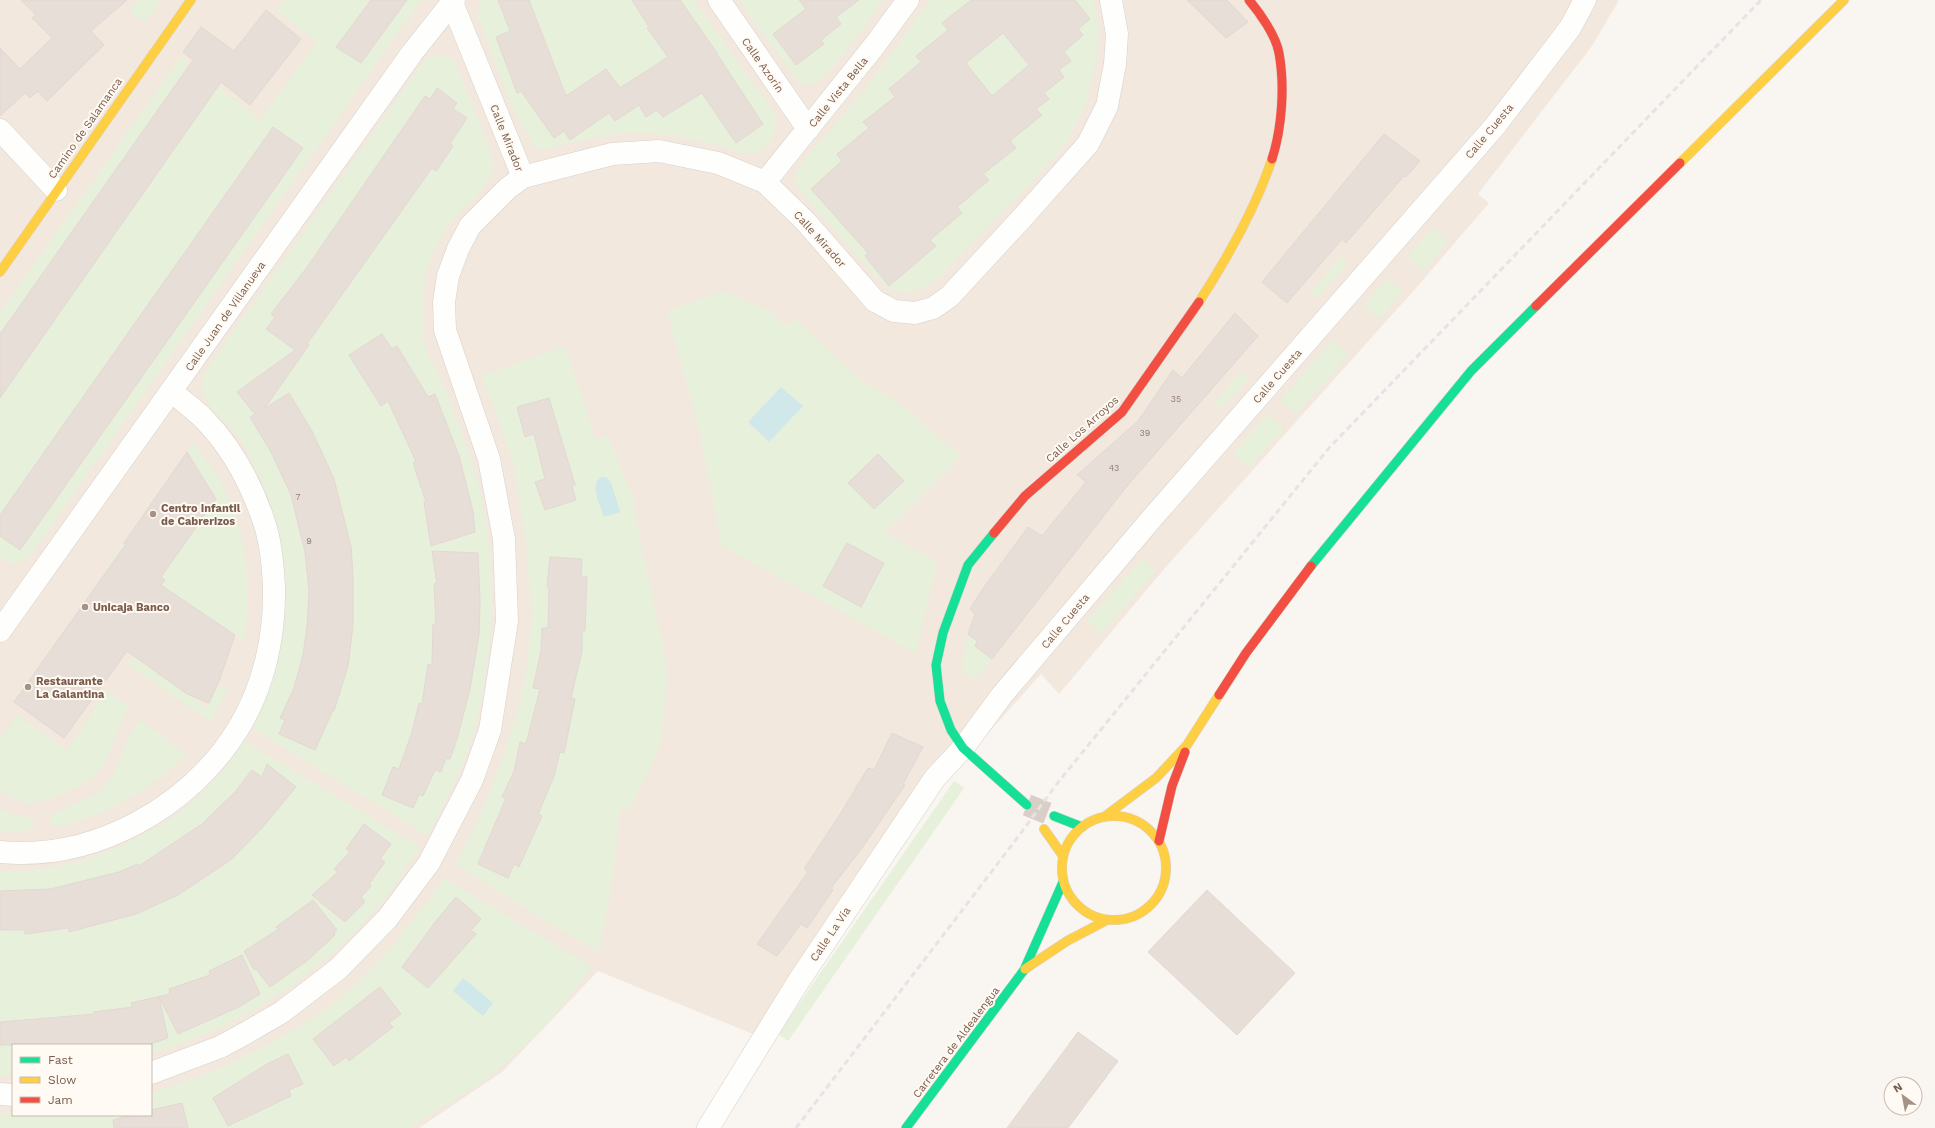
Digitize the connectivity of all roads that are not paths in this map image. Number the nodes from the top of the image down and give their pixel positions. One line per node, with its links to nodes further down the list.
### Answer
1 (191, 0): 13 (street, Camino de Salamanca)
2 (719, 0): 9 (street, Calle Azorín)
3 (908, 0): 9 (street, Calle Vista Bella)
4 (1111, 0): 12 (street, Calle Mirador)
5 (1249, 0): 19 (street, Calle Los Arroyos)
6 (1585, 0): 19 (street, Calle Cuesta)
7 (1844, 0): 18 (street)
8 (452, 1): 11 (street, Calle Mirador); 15 (street, Calle Juan de Villanueva)
9 (808, 129): 12 (street, Calle Vista Bella)
10 (0, 130): 13 (street)
11 (523, 177): 12 (street, Calle Mirador); 31 (street)
12 (765, 182)
13 (56, 190): 14 (street, Camino de Salamanca)
14 (0, 272)
15 (172, 391): 16 (street, Calle Juan de Villanueva); 26 (street)
16 (7, 607): 17 (street, Calle Juan de Villanueva)
17 (0, 631)
18 (1187, 745): 22 (street); 25 (street)
19 (963, 748): 20 (street, Calle Los Arroyos); 34 (street, Calle La Vía)
20 (1027, 805)
21 (1054, 816): 23 (street)
22 (1104, 817): 23 (street); 25 (street)
23 (1082, 827): 27 (street)
24 (1044, 829): 27 (street)
25 (1159, 841): 29 (street)
26 (0, 852)
27 (1063, 856): 28 (street)
28 (1063, 882): 29 (street); 30 (street)
29 (1106, 920): 30 (street)
30 (1024, 970): 35 (street, Carretera de Aldealengua)
31 (152, 1073)
32 (0, 1094): 33 (street)
33 (12, 1095)
34 (708, 1128)
35 (906, 1128)

